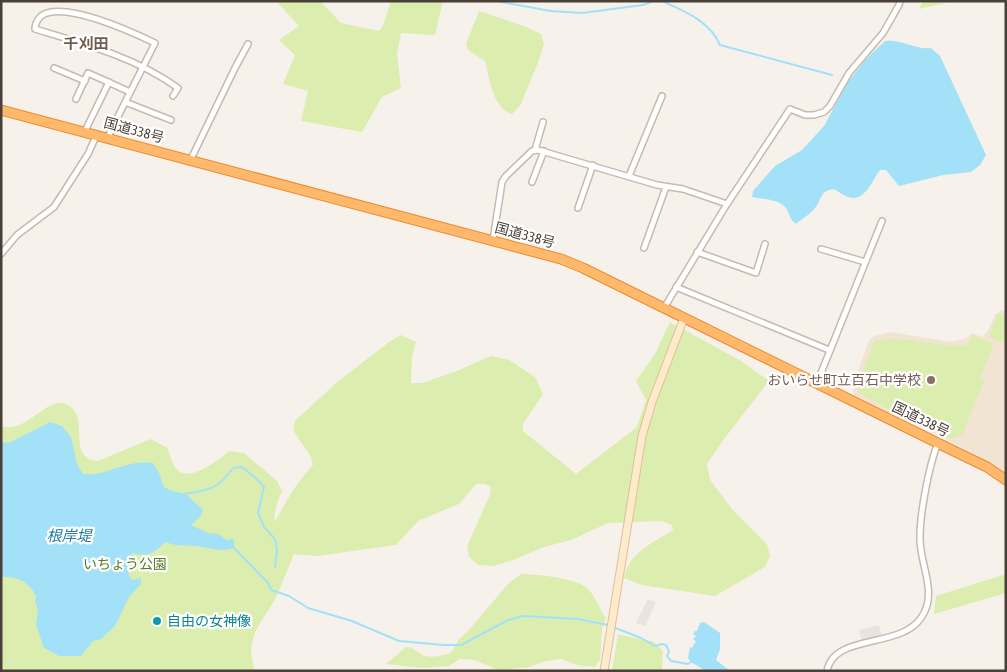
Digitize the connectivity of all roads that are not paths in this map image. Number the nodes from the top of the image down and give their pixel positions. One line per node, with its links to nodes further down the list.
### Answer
1 (900, 1): 25 (street)
2 (248, 44): 20 (street)
3 (143, 66): 3 (street); 7 (street); 8 (street)
4 (54, 68): 5 (street)
5 (84, 80): 6 (street); 10 (street)
6 (109, 82): 7 (street); 15 (street)
7 (130, 92): 11 (street)
8 (173, 96)
9 (662, 96): 22 (street)
10 (76, 98)
11 (125, 102): 13 (street); 17 (street)
12 (1, 110): 15 (highway, 国道338号)
13 (171, 120)
14 (544, 122): 18 (street)
15 (85, 131): 16 (highway, 国道338号)
16 (97, 134): 17 (highway, 国道338号); 33 (street)
17 (108, 137): 20 (highway, 国道338号)
18 (535, 150): 19 (street); 28 (street)
19 (544, 151): 21 (street); 23 (street)
20 (191, 159): 28 (highway, 国道338号)
21 (593, 165): 22 (street); 26 (street)
22 (629, 176): 24 (street)
23 (532, 182)
24 (666, 186): 25 (street); 30 (street)
25 (727, 204): 32 (street)
26 (578, 208)
27 (882, 221): 34 (street)
28 (493, 240): 36 (highway, 国道338号)
29 (765, 244): 32 (street)
30 (644, 248)
31 (821, 249): 34 (street)
32 (697, 252): 35 (street)
33 (1, 254)
34 (865, 262): 38 (street)
35 (676, 287): 36 (street); 38 (street)
36 (664, 308): 37 (highway, 国道338号)
37 (684, 318): 39 (highway, 国道338号); 42 (street)
38 (829, 350): 39 (street)
39 (817, 383): 40 (highway, 国道338号)
40 (938, 443): 41 (highway, 国道338号); 43 (street)
41 (1006, 480)
42 (604, 671)
43 (827, 671)

